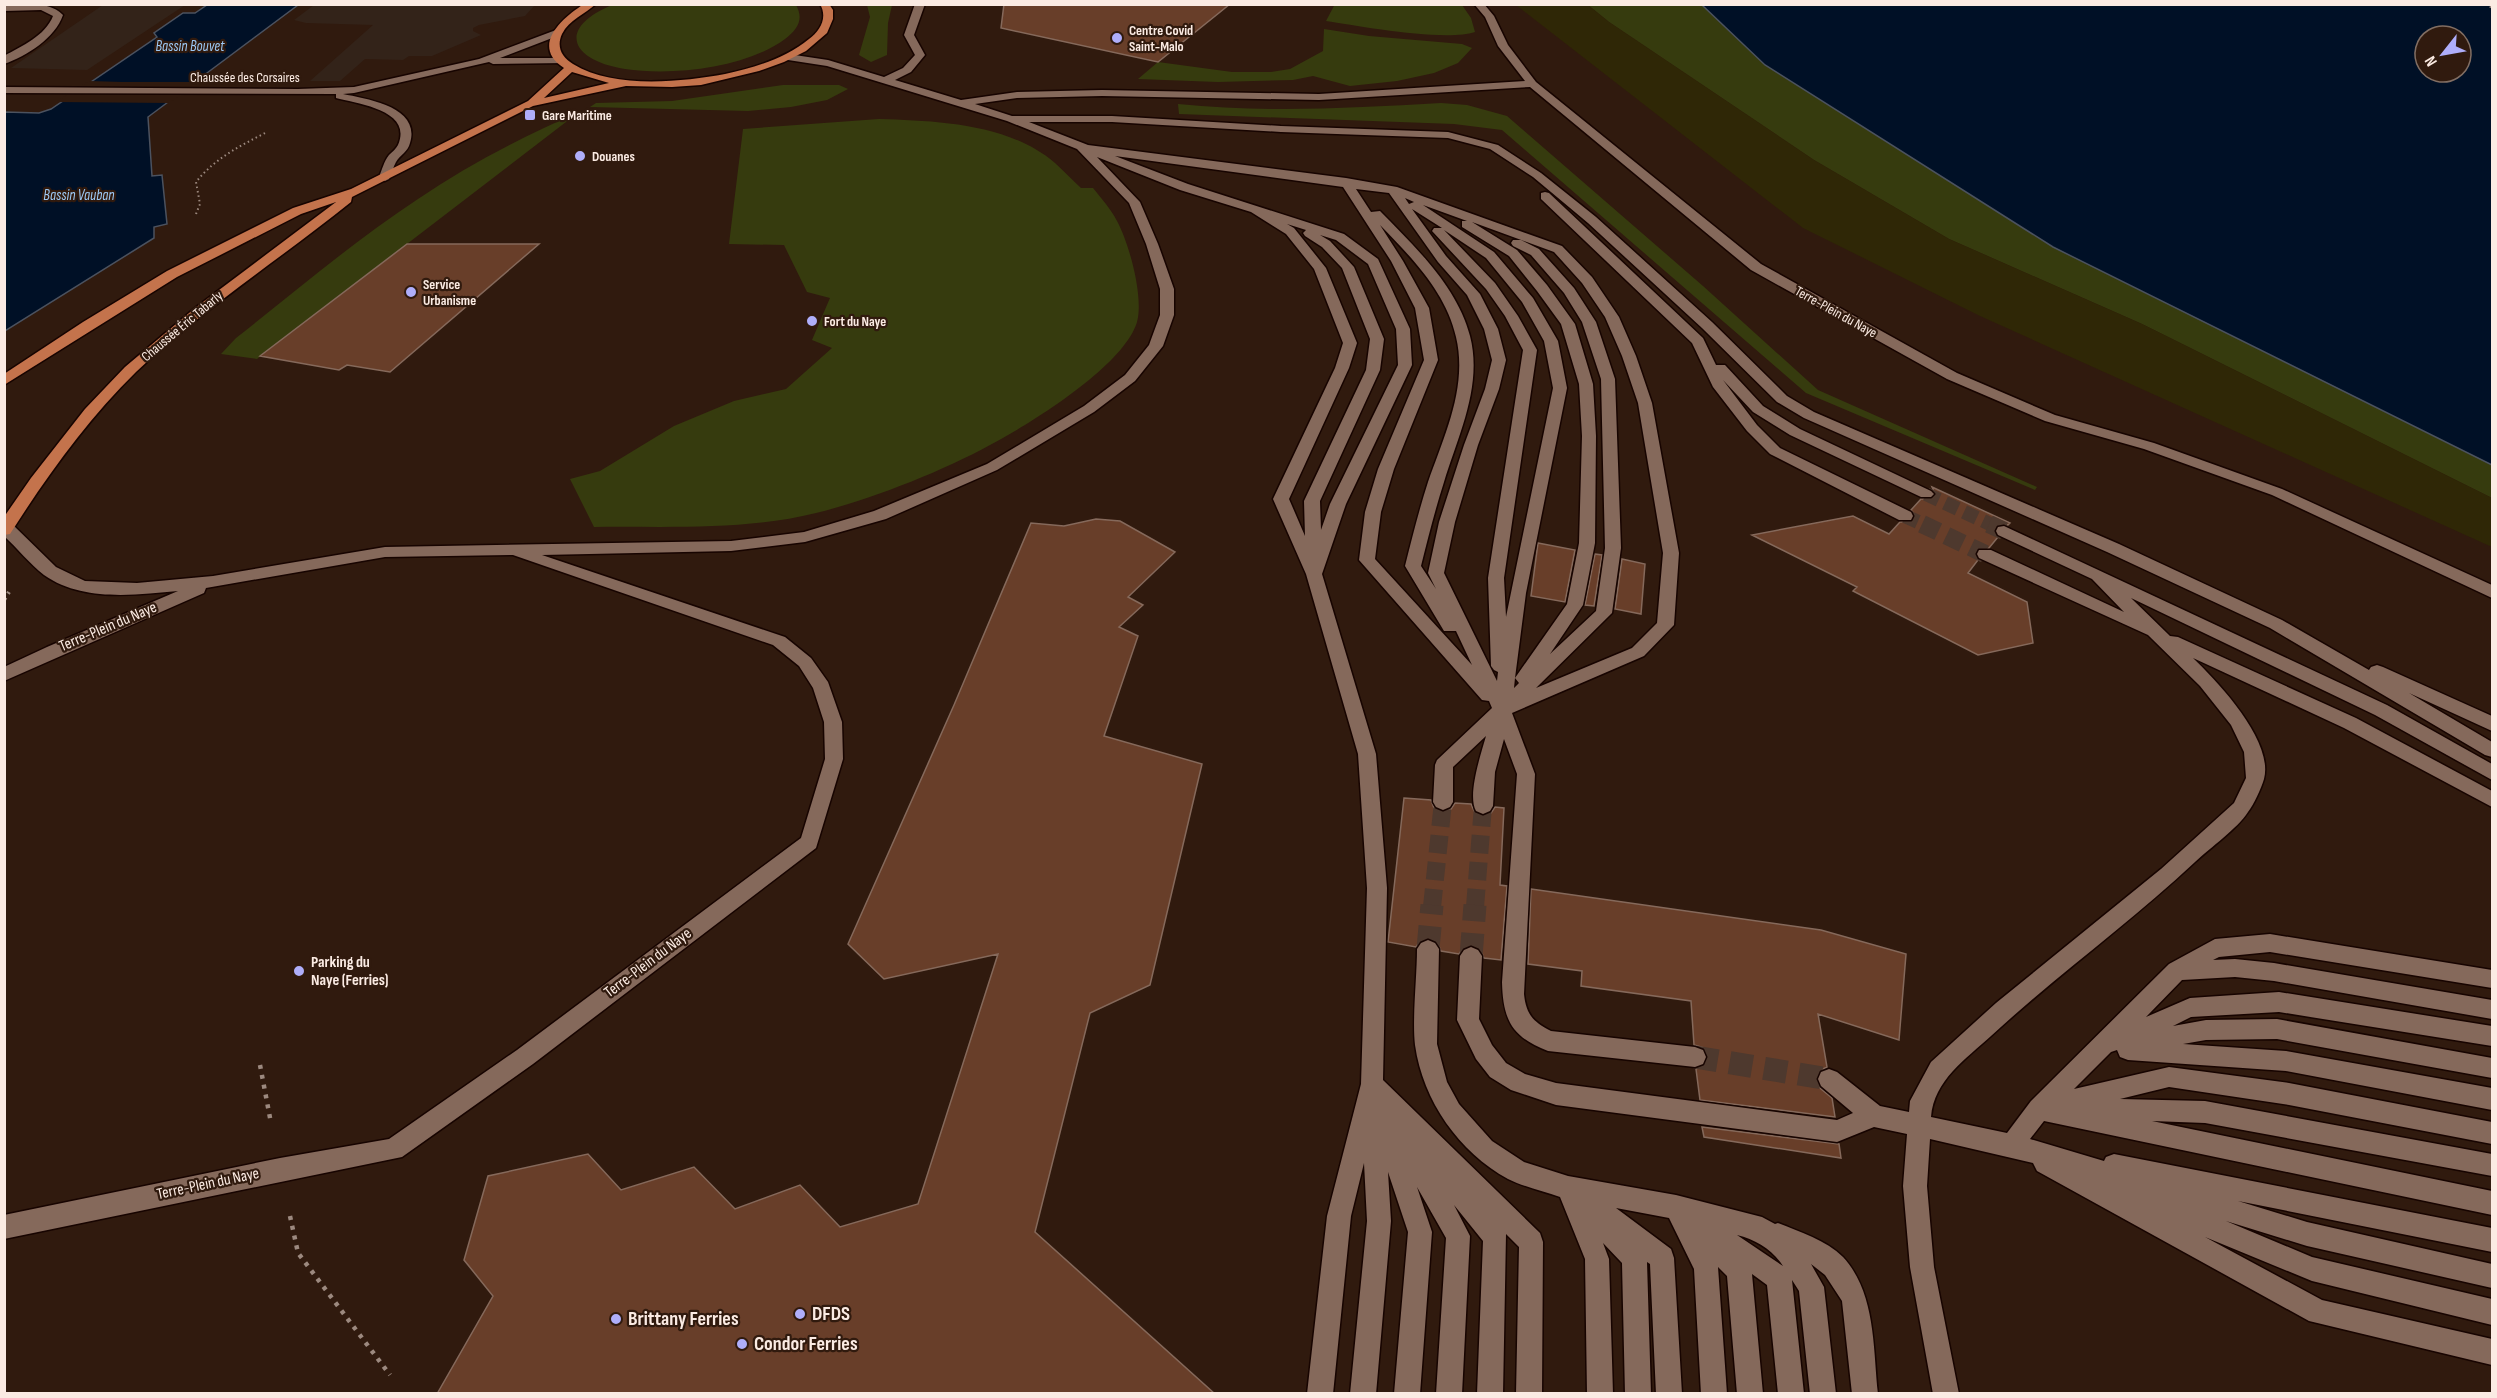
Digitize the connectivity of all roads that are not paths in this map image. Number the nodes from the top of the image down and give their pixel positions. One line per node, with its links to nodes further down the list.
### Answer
1 (592, 4): 6 (main road)
2 (824, 4): 7 (main road)
3 (920, 4): 12 (street)
4 (1478, 4): 14 (street, Terre-Plein du Naye)
5 (4, 8): 8 (street)
6 (556, 33): 9 (street, Chaussée des Corsaires); 10 (main road)
7 (788, 57): 12 (street); 13 (main road)
8 (4, 61)
9 (482, 61): 10 (street, Chaussée des Corsaires); 16 (street, Chaussée des Corsaires)
10 (561, 61): 11 (main road)
11 (570, 68): 13 (main road); 17 (main road, Chaussée Éric Tabarly)
12 (884, 81): 18 (street)
13 (625, 82): 17 (main road, Chaussée Éric Tabarly)
14 (1532, 84): 18 (street); 42 (street, Terre-Plein du Naye)
15 (4, 90): 16 (street, Chaussée des Corsaires)
16 (327, 92): 22 (street)
17 (530, 104): 22 (main road, Chaussée Éric Tabarly)
18 (955, 104): 19 (street)
19 (1011, 119): 20 (street); 21 (street)
20 (1494, 147): 29 (street); 43 (street)
21 (1082, 148): 23 (street); 27 (street); 37 (street)
22 (385, 177): 25 (main road, Chaussée Éric Tabarly)
23 (1346, 182): 24 (street); 46 (street); 46 (street)
24 (1393, 190): 26 (street); 46 (street); 46 (street); 46 (street)
25 (355, 192): 30 (main road, Chaussée Éric Tabarly); 31 (main road, Chaussée Éric Tabarly)
26 (1434, 204): 46 (street); 46 (street); 46 (street)
27 (1256, 210): 28 (street); 39 (street)
28 (1289, 220): 39 (street); 39 (street)
29 (1698, 341): 32 (street); 34 (street)
30 (4, 381)
31 (32, 485): 33 (main road, Chaussée Éric Tabarly); 35 (main road, Chaussée Éric Tabarly)
32 (1926, 494)
33 (4, 507)
34 (1905, 516)
35 (5, 529): 41 (street)
36 (2004, 531): 40 (street)
37 (507, 549): 41 (street); 75 (street, Terre-Plein du Naye)
38 (1985, 554): 44 (street)
39 (1314, 574): 64 (street)
40 (2098, 576): 44 (street); 50 (street)
41 (213, 582): 45 (street, Terre-Plein du Naye)
42 (2493, 592)
43 (2276, 624): 47 (street); 48 (street); 49 (street)
44 (2163, 637): 51 (street); 68 (street)
45 (4, 675)
46 (1502, 710): 52 (street); 53 (street); 61 (street)
47 (2493, 724)
48 (2493, 736)
49 (2493, 750)
50 (2493, 773)
51 (2493, 800)
52 (1443, 802)
53 (1483, 806)
54 (1428, 949): 72 (street)
55 (1471, 956): 67 (street)
56 (2177, 971): 57 (street); 58 (street); 60 (street)
57 (2493, 979)
58 (2493, 1010)
59 (2493, 1036): 60 (street)
60 (2100, 1048): 62 (street); 65 (street); 66 (street)
61 (1695, 1058)
62 (2493, 1068)
63 (1828, 1079): 67 (street)
64 (1372, 1084): 81 (street); 82 (street); 83 (street); 84 (street); 85 (street); 86 (street)
65 (2493, 1099)
66 (2039, 1108): 69 (street); 70 (street); 71 (street); 73 (street)
67 (1874, 1116): 68 (street)
68 (1919, 1125): 70 (street); 95 (street)
69 (2493, 1132)
70 (2012, 1145): 77 (street); 78 (street); 79 (street); 80 (street)
71 (2493, 1165)
72 (1568, 1188): 74 (street); 87 (street); 88 (street); 89 (street)
73 (2493, 1203)
74 (1676, 1207): 76 (street); 90 (street); 91 (street); 92 (street)
75 (4, 1227)
76 (1762, 1229): 93 (street); 94 (street)
77 (2493, 1239)
78 (2493, 1275)
79 (2493, 1312)
80 (2493, 1352)
81 (1320, 1394)
82 (1363, 1394)
83 (1407, 1394)
84 (1449, 1394)
85 (1490, 1394)
86 (1529, 1394)
87 (1600, 1394)
88 (1638, 1394)
89 (1669, 1394)
90 (1714, 1394)
91 (1750, 1394)
92 (1791, 1394)
93 (1823, 1394)
94 (1865, 1394)
95 (1946, 1394)

